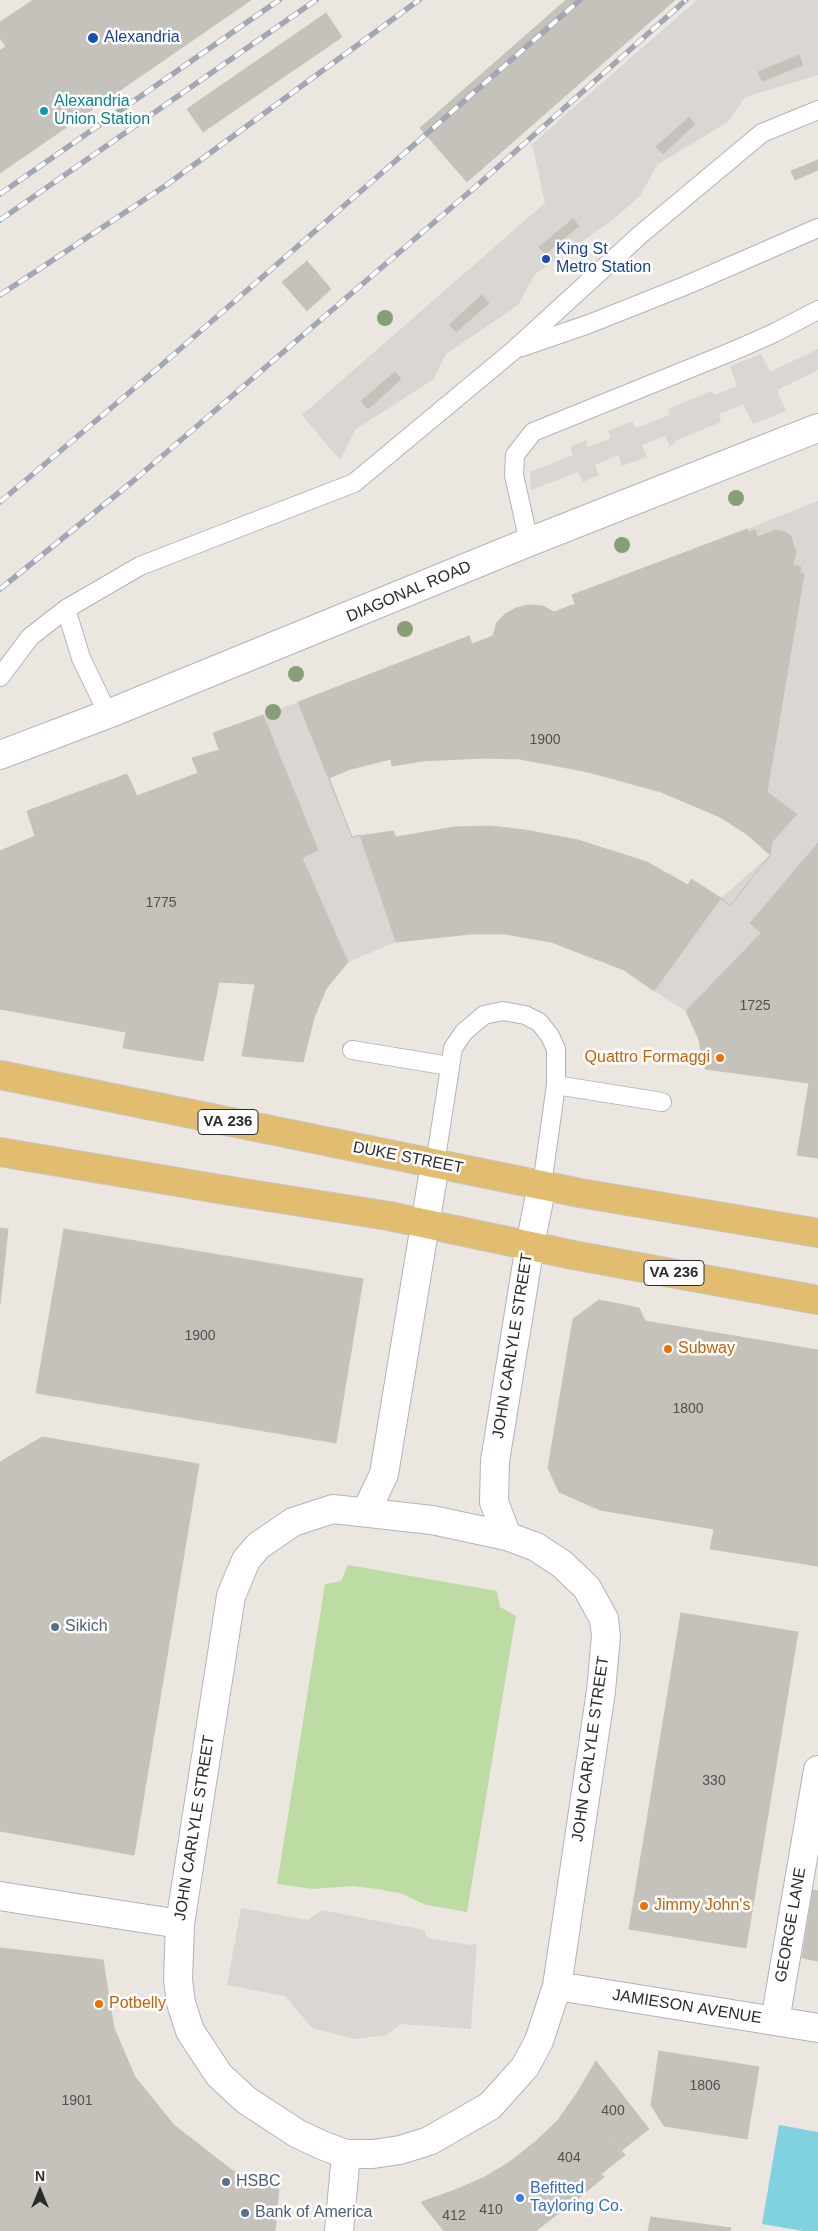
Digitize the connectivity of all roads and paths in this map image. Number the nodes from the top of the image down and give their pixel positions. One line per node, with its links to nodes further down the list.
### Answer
1 (818, 110): 4 (lane)
2 (818, 228): 4 (lane)
3 (818, 310): 6 (lane)
4 (514, 350): 7 (lane)
5 (818, 428): 6 (street, DIAGONAL ROAD)
6 (529, 542): 9 (street, DIAGONAL ROAD)
7 (66, 609): 8 (lane); 9 (lane)
8 (0, 676)
9 (108, 714): 10 (street, DIAGONAL ROAD)
10 (0, 755)
11 (352, 1050): 12 (lane)
12 (449, 1066): 14 (lane); 17 (lane)
13 (0, 1075): 17 (main road, DUKE STREET / VA 236)
14 (556, 1086): 15 (lane); 18 (lane)
15 (662, 1102)
16 (0, 1152): 19 (main road, VA 236)
17 (435, 1164): 18 (main road, DUKE STREET / VA 236); 19 (street)
18 (542, 1185): 20 (main road, DUKE STREET / VA 236); 21 (street, JOHN CARLYLE STREET)
19 (425, 1222): 21 (main road, VA 236); 23 (street)
20 (818, 1233)
21 (530, 1245): 22 (main road, VA 236); 24 (street, JOHN CARLYLE STREET)
22 (818, 1300)
23 (366, 1512): 24 (street, JOHN CARLYLE STREET); 27 (street, JOHN CARLYLE STREET)
24 (507, 1536): 28 (street, JOHN CARLYLE STREET)
25 (817, 1777): 29 (street, GEORGE LANE)
26 (0, 1896): 27 (street)
27 (180, 1924): 31 (street, JOHN CARLYLE STREET)
28 (557, 1986): 29 (street, JAMIESON AVENUE); 31 (street, JOHN CARLYLE STREET)
29 (775, 2021): 30 (street, JAMIESON AVENUE)
30 (818, 2028)
31 (346, 2154): 32 (street)
32 (339, 2231)

